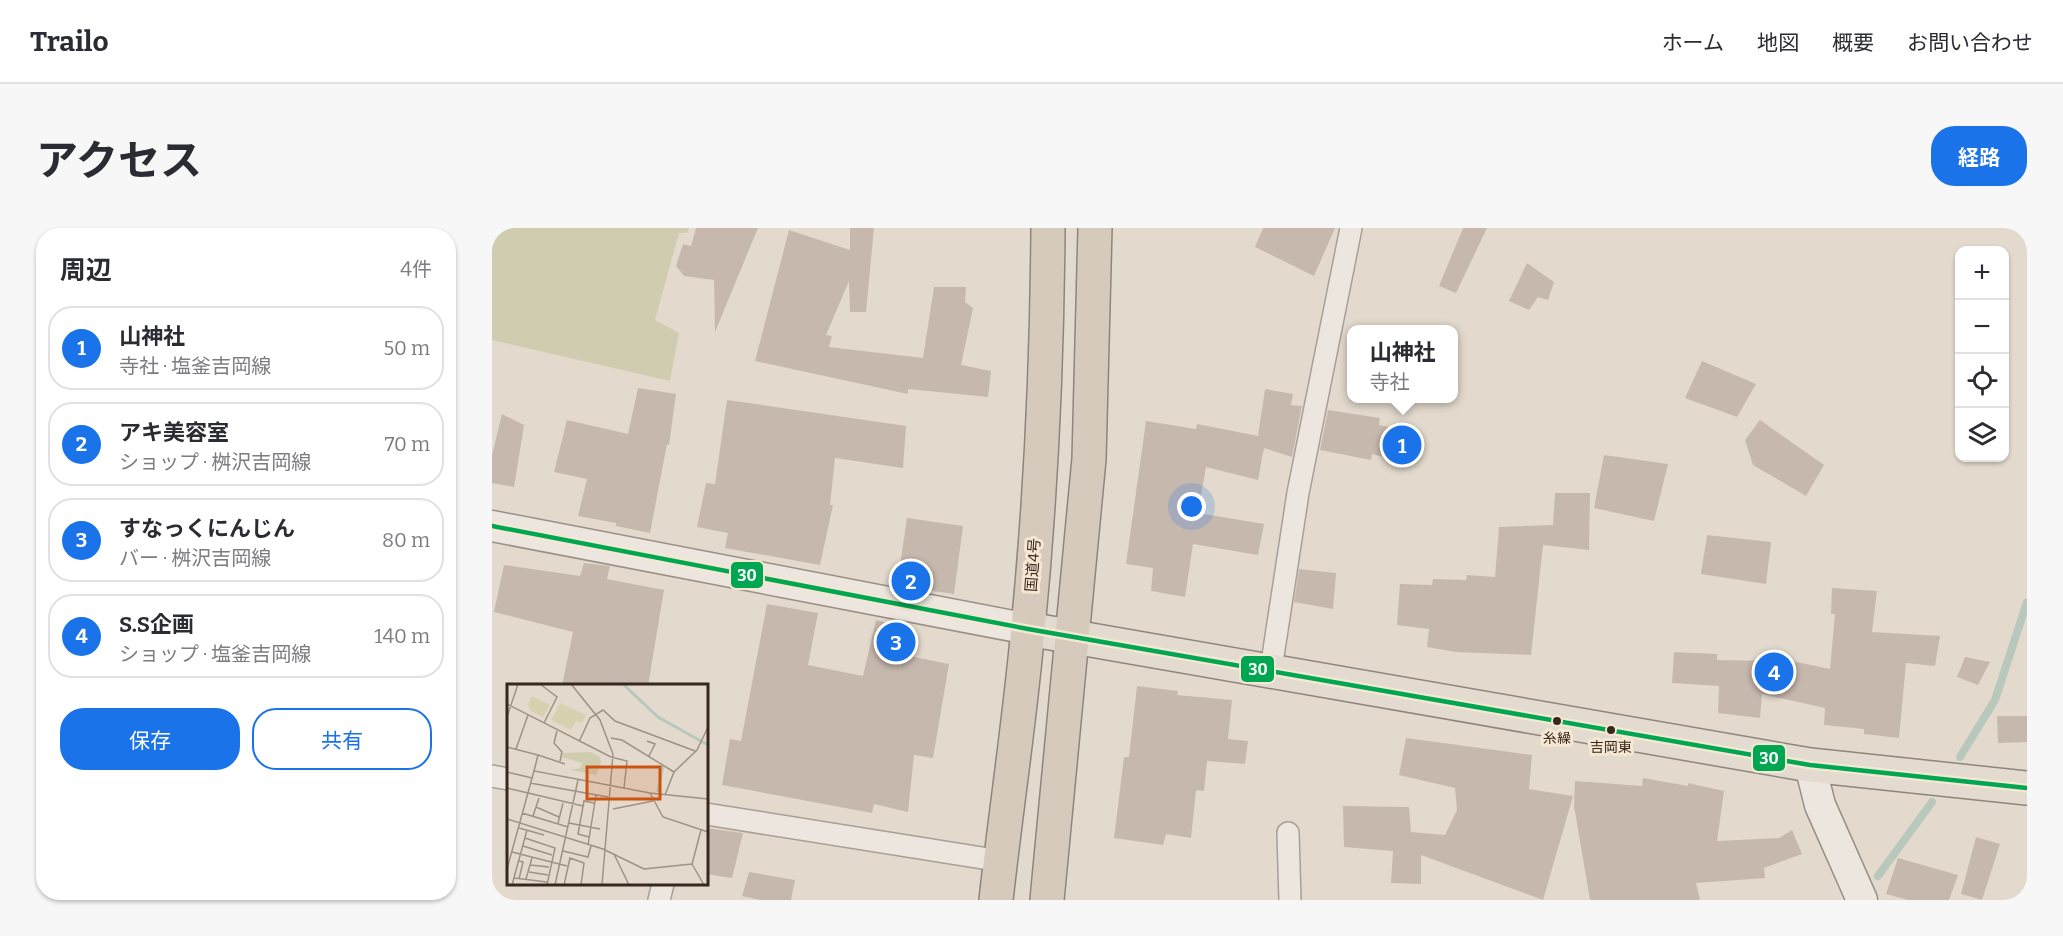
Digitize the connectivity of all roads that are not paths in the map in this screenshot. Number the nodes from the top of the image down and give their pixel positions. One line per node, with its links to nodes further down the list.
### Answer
1 (1048, 228): 5 (highway, 国道4号)
2 (1095, 228): 6 (highway)
3 (1351, 228): 7 (street)
4 (492, 526): 5 (main road)
5 (1028, 629): 6 (main road); 14 (highway, 国道4号)
6 (1074, 636): 7 (main road); 18 (highway)
7 (1271, 669): 8 (main road)
8 (1810, 765): 11 (main road); 20 (main road)
9 (492, 776): 10 (street)
10 (507, 779)
11 (2027, 788)
12 (708, 814): 14 (street)
13 (1288, 833): 19 (street)
14 (1000, 861): 17 (highway, 国道4号)
15 (663, 885): 16 (street)
16 (659, 900)
17 (996, 900)
18 (1047, 900)
19 (1290, 900)
20 (1862, 900)

